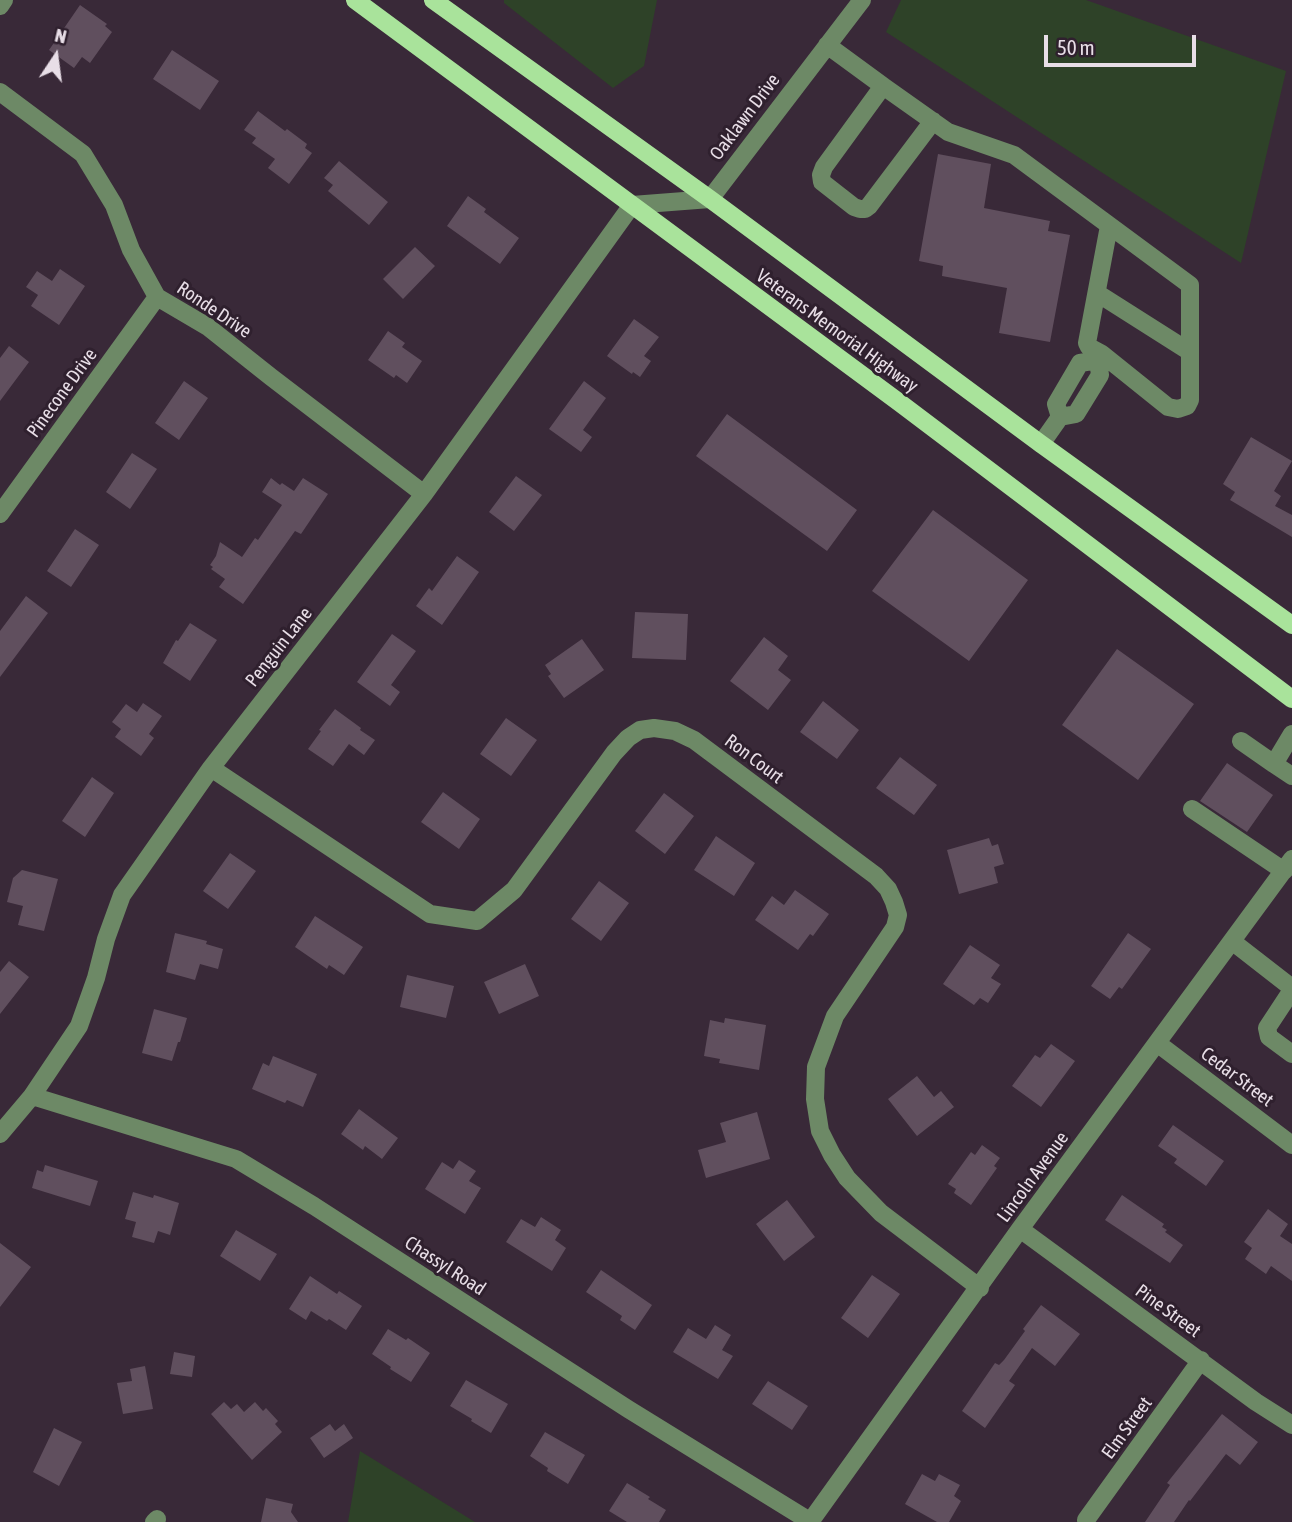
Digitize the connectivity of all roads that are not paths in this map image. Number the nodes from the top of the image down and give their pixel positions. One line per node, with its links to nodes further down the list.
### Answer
1 (5, 0): 5 (street)
2 (355, 0): 11 (main road, Veterans Memorial Highway)
3 (433, 0): 10 (main road, Veterans Memorial Highway)
4 (862, 0): 6 (street, Oaklawn Drive)
5 (0, 6)
6 (827, 45): 7 (street); 10 (street, Oaklawn Drive)
7 (883, 86): 9 (street); 9 (street)
8 (0, 92): 14 (street, Ronde Drive)
9 (933, 121): 12 (street)
10 (710, 199): 11 (street); 17 (main road, Veterans Memorial Highway)
11 (632, 205): 18 (street, Penguin Lane); 21 (main road, Veterans Memorial Highway)
12 (1109, 226): 13 (street); 15 (street)
13 (1097, 293): 15 (street); 16 (street)
14 (157, 297): 18 (street, Ronde Drive); 19 (street, Pinecone Drive)
15 (1190, 352): 16 (street)
16 (1100, 357): 17 (street)
17 (1041, 444): 20 (main road, Veterans Memorial Highway)
18 (424, 494): 25 (street, Penguin Lane)
19 (0, 514)
20 (1292, 625)
21 (1292, 699)
22 (1292, 734): 24 (street)
23 (1241, 741): 24 (street)
24 (1274, 764): 26 (street)
25 (211, 768): 33 (street, Penguin Lane); 37 (street, Ron Court)
26 (1292, 776)
27 (1192, 809): 28 (street)
28 (1288, 865): 29 (street, Lincoln Avenue)
29 (1233, 942): 30 (street); 31 (street, Lincoln Avenue)
30 (1292, 989): 32 (street)
31 (1157, 1043): 35 (street, Cedar Street); 36 (street, Lincoln Avenue)
32 (1292, 1054)
33 (32, 1096): 34 (street, Penguin Lane); 41 (street, Chassyl Road)
34 (0, 1134)
35 (1292, 1145)
36 (1020, 1229): 37 (street, Lincoln Avenue); 38 (street, Pine Street)
37 (980, 1287): 41 (street, Lincoln Avenue)
38 (1201, 1360): 39 (street, Pine Street); 40 (street, Elm Street)
39 (1292, 1425)
40 (1086, 1520)
41 (811, 1522)

